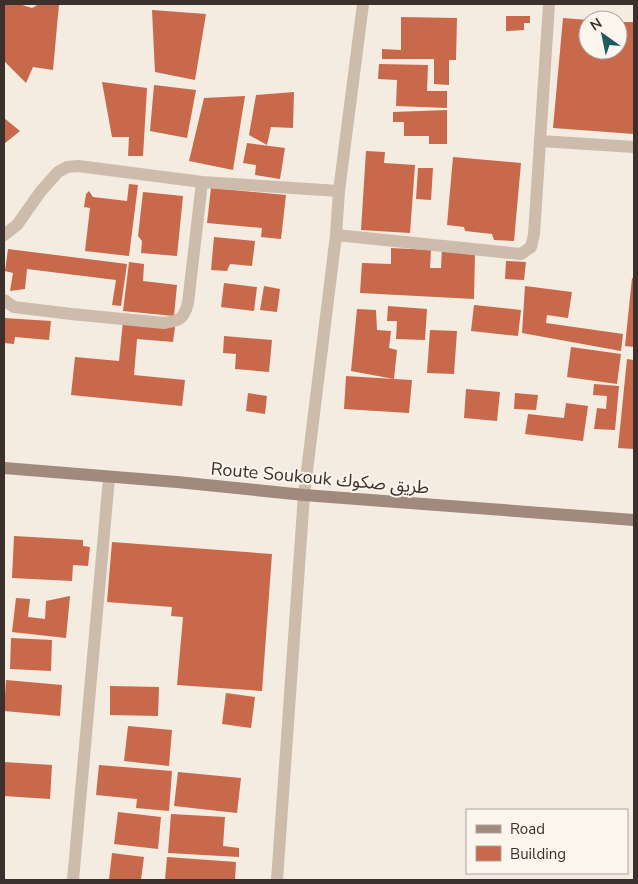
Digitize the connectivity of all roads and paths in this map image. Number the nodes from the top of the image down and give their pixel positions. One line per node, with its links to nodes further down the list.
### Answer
1 (364, 4): 6 (street)
2 (549, 4): 3 (street)
3 (540, 141): 4 (street); 8 (street)
4 (634, 147)
5 (202, 182): 6 (street); 7 (street); 9 (street)
6 (339, 191): 8 (street)
7 (4, 235)
8 (336, 235): 12 (street)
9 (4, 300)
10 (4, 468): 11 (street, Route Soukouk طريق صكوك)
11 (109, 478): 12 (street, Route Soukouk طريق صكوك); 14 (street)
12 (304, 495): 13 (street, Route Soukouk طريق صكوك); 15 (street)
13 (634, 520)
14 (73, 880)
15 (277, 880)

